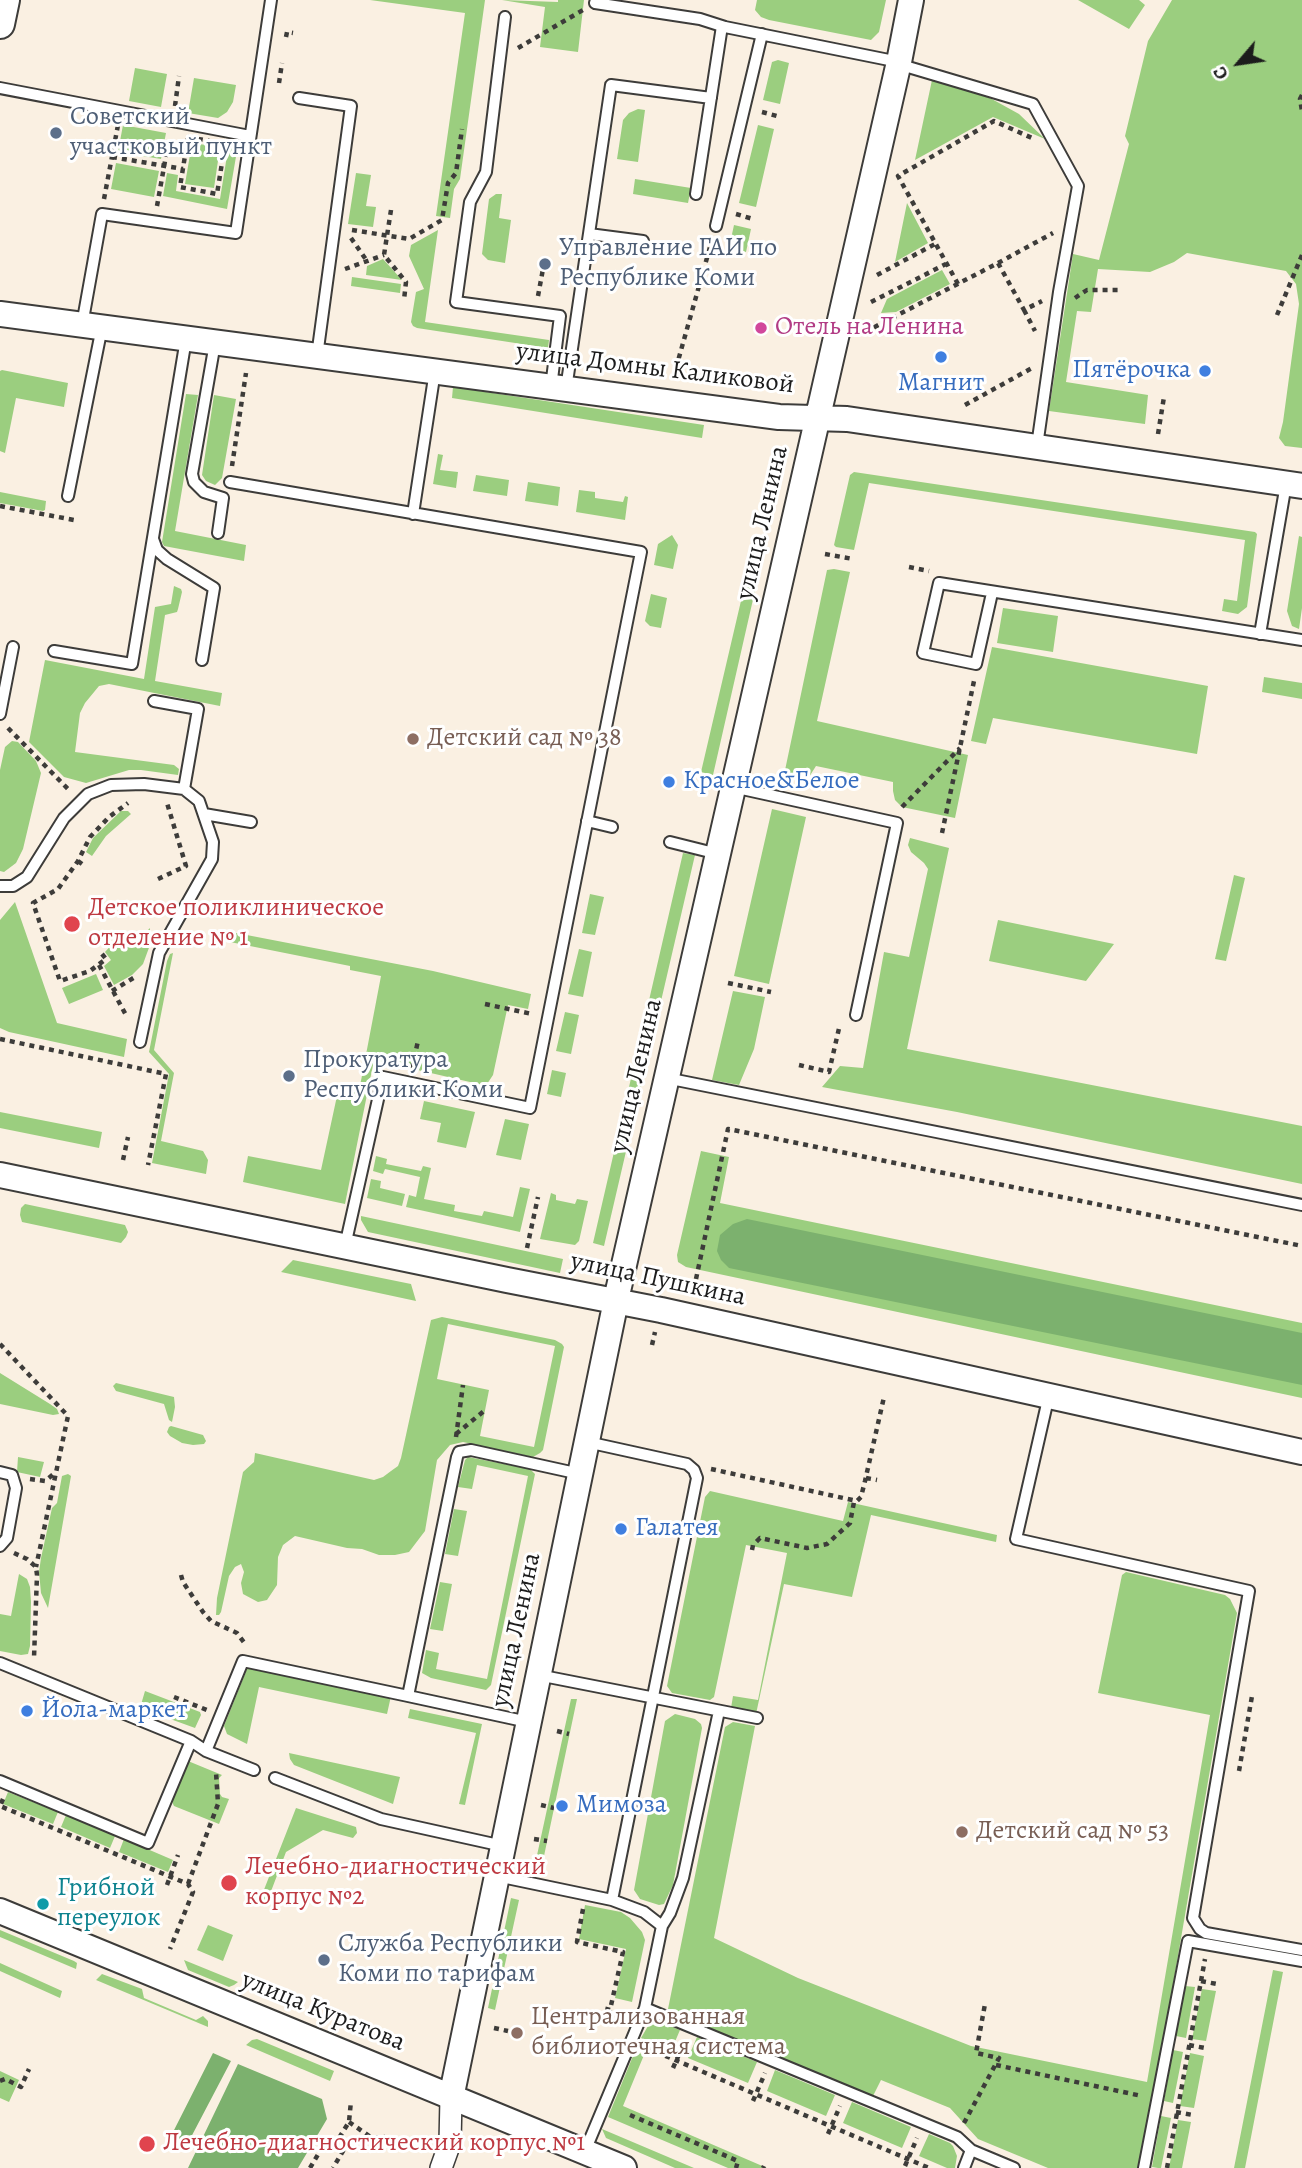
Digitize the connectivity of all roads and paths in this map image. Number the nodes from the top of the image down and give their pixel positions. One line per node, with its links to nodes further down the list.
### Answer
1 (5, 0): 6 (main road)
2 (271, 0): 23 (lane)
3 (911, 0): 10 (street, улица Ленина)
4 (596, 1): 7 (lane); 9 (path)
5 (505, 17): 9 (lane)
6 (0, 24)
7 (722, 26): 8 (lane); 16 (lane)
8 (762, 34): 10 (lane); 34 (lane)
9 (499, 59): 68 (lane)
10 (898, 63): 51 (lane); 71 (street, улица Ленина)
11 (179, 76): 13 (path)
12 (0, 88): 19 (lane)
13 (177, 92)
14 (1302, 96): 18 (path)
15 (299, 98): 63 (lane)
16 (711, 98): 28 (lane); 36 (lane)
17 (754, 110): 20 (path)
18 (1302, 111)
19 (121, 112): 21 (lane); 25 (path)
20 (777, 116)
21 (172, 121): 23 (lane); 26 (path)
22 (462, 129): 37 (path)
23 (250, 136): 33 (lane)
24 (1037, 140): 39 (path)
25 (113, 157): 26 (path); 31 (path)
26 (164, 166): 27 (path); 33 (path)
27 (183, 169): 27 (path)
28 (696, 194)
29 (391, 209): 37 (path)
30 (728, 212): 32 (path)
31 (102, 214): 33 (lane); 58 (lane)
32 (753, 219)
33 (155, 221)
34 (716, 226): 65 (path)
35 (1063, 228): 43 (path)
36 (589, 234): 38 (lane); 68 (lane)
37 (387, 236): 40 (path); 42 (path)
38 (643, 241)
39 (935, 244): 44 (path); 47 (path)
40 (384, 255): 42 (path); 52 (path)
41 (1302, 255): 57 (path)
42 (367, 261): 46 (path)
43 (998, 263): 49 (path); 54 (path)
44 (946, 264): 49 (path); 53 (path)
45 (543, 269): 48 (path)
46 (338, 272)
47 (877, 275)
48 (541, 282)
49 (958, 284): 59 (path)
50 (1121, 290): 56 (path)
51 (1059, 292): 54 (path); 56 (lane)
52 (404, 300)
53 (871, 302)
54 (1024, 310): 61 (path)
55 (0, 314): 58 (street, улица Домны Каликовой)
56 (1056, 314): 73 (lane)
57 (1277, 315)
58 (92, 326): 60 (street, улица Домны Каликовой); 76 (lane)
59 (865, 332)
60 (187, 339): 62 (street, улица Домны Каликовой); 81 (lane)
61 (1041, 342)
62 (215, 343): 63 (street, улица Домны Каликовой); 80 (lane)
63 (317, 356): 66 (street, улица Домны Каликовой)
64 (1040, 364): 70 (path)
65 (676, 368)
66 (435, 372): 68 (street, улица Домны Каликовой); 78 (lane)
67 (246, 373): 74 (path)
68 (558, 388): 71 (street, улица Домны Каликовой)
69 (1164, 397): 72 (path)
70 (965, 405)
71 (817, 418): 73 (street, улица Домны Каликовой); 97 (street, улица Ленина)
72 (1158, 434)
73 (1037, 446): 75 (street, улица Домны Каликовой)
74 (230, 482): 78 (lane)
75 (1294, 485): 87 (lane)
76 (68, 496)
77 (0, 506): 79 (path)
78 (413, 514): 103 (lane)
79 (74, 520)
80 (218, 533)
81 (153, 539): 90 (lane); 91 (lane)
82 (825, 554): 83 (path)
83 (853, 559)
84 (909, 568): 85 (path)
85 (930, 571)
86 (992, 593): 86 (lane); 87 (lane)
87 (1260, 634): 88 (lane)
88 (1302, 640)
89 (13, 647): 94 (lane)
90 (54, 652)
91 (202, 660)
92 (975, 681): 96 (path)
93 (154, 701): 98 (lane)
94 (0, 714)
95 (0, 720): 100 (path)
96 (961, 747): 104 (path); 107 (path)
97 (733, 788): 104 (lane); 109 (street, улица Ленина)
98 (184, 789): 100 (lane); 102 (lane)
99 (165, 798): 112 (path)
100 (80, 802): 113 (lane)
101 (131, 802): 110 (path)
102 (204, 814): 105 (lane); 126 (lane)
103 (587, 821): 106 (lane); 123 (lane)
104 (888, 821): 122 (lane)
105 (251, 822)
106 (611, 827)
107 (942, 833)
108 (670, 842): 109 (lane)
109 (718, 855): 129 (street, улица Ленина)
110 (78, 861): 111 (path); 115 (path)
111 (86, 867)
112 (158, 879)
113 (0, 886)
114 (102, 954): 115 (path)
115 (99, 965): 118 (path)
116 (137, 976): 118 (path)
117 (728, 982): 119 (path)
118 (112, 991): 121 (path)
119 (771, 992)
120 (485, 1003): 123 (path)
121 (124, 1012)
122 (856, 1015): 127 (path)
123 (548, 1018): 136 (lane)
124 (0, 1039): 132 (path)
125 (418, 1041): 128 (path)
126 (140, 1042)
127 (799, 1065)
128 (412, 1067)
129 (666, 1078): 135 (lane); 140 (street, улица Ленина)
130 (128, 1138): 131 (path)
131 (123, 1160)
132 (148, 1165)
133 (0, 1175): 136 (street, улица Пушкина)
134 (538, 1196): 138 (path)
135 (1302, 1205)
136 (345, 1246): 140 (street, улица Пушкина)
137 (1302, 1246): 139 (path)
138 (527, 1248)
139 (696, 1279)
140 (616, 1300): 143 (street, улица Пушкина); 147 (street, улица Ленина)
141 (0, 1344): 151 (path)
142 (463, 1385): 146 (path)
143 (1049, 1395): 149 (street, улица Пушкина); 200 (lane)
144 (884, 1397): 154 (path)
145 (484, 1412): 146 (path)
146 (456, 1434): 148 (path)
147 (587, 1442): 150 (lane); 153 (street, улица Ленина)
148 (459, 1452): 153 (lane); 165 (lane)
149 (1302, 1452)
150 (687, 1464): 156 (path); 167 (lane)
151 (57, 1471): 152 (path); 159 (path)
152 (6, 1474): 157 (lane)
153 (580, 1474): 163 (street, улица Ленина)
154 (866, 1478): 155 (path); 156 (path)
155 (877, 1480)
156 (854, 1502): 158 (path)
157 (4, 1549): 159 (path)
158 (752, 1550)
159 (36, 1567): 164 (path)
160 (180, 1575): 161 (path)
161 (248, 1648)
162 (0, 1663): 164 (lane)
163 (538, 1675): 167 (lane); 171 (street, улица Ленина)
164 (32, 1676): 174 (lane)
165 (408, 1696): 169 (lane); 171 (lane)
166 (174, 1697): 169 (path)
167 (654, 1698): 168 (lane); 194 (lane)
168 (719, 1711): 170 (lane); 196 (lane)
169 (221, 1715): 175 (lane)
170 (757, 1718)
171 (528, 1722): 186 (street, улица Ленина)
172 (557, 1731): 173 (path)
173 (569, 1734)
174 (191, 1741): 175 (lane); 178 (lane)
175 (210, 1752): 176 (lane); 192 (path)
176 (254, 1770)
177 (275, 1778): 186 (lane)
178 (0, 1782)
179 (541, 1805): 181 (path)
180 (0, 1806): 182 (path)
181 (554, 1808)
182 (54, 1828): 183 (path); 187 (path)
183 (51, 1836)
184 (534, 1839): 185 (path)
185 (547, 1841)
186 (503, 1846): 190 (street, улица Ленина)
187 (114, 1853): 189 (path); 191 (path)
188 (178, 1855): 191 (path)
189 (111, 1862)
190 (497, 1876): 194 (lane); 217 (street, улица Ленина)
191 (171, 1877): 192 (path); 193 (path)
192 (188, 1884): 198 (path)
193 (167, 1885)
194 (612, 1900): 196 (lane)
195 (0, 1911): 217 (street, улица Куратова)
196 (662, 1926): 204 (lane)
197 (577, 1937): 203 (path)
198 (170, 1949)
199 (1207, 1949): 242 (path)
200 (1302, 1950)
201 (1302, 1961): 241 (lane)
202 (985, 2004): 211 (path)
203 (602, 2008)
204 (645, 2008): 205 (lane); 230 (lane)
205 (690, 2027): 209 (path); 210 (lane)
206 (494, 2028): 207 (path)
207 (508, 2032)
208 (648, 2049): 209 (path)
209 (677, 2060): 213 (path); 216 (path)
210 (770, 2060): 215 (lane); 216 (path)
211 (996, 2064): 218 (path); 227 (path)
212 (29, 2068): 214 (path)
213 (673, 2068)
214 (0, 2081)
215 (846, 2091): 223 (lane); 224 (path)
216 (756, 2094): 220 (path); 224 (path)
217 (451, 2098): 230 (street, улица Куратова); 235 (street, улица Ленина)
218 (1150, 2098)
219 (351, 2101): 222 (path)
220 (752, 2102)
221 (630, 2115): 237 (path)
222 (349, 2122): 226 (path); 228 (path)
223 (923, 2123): 227 (lane); 231 (path)
224 (831, 2126): 225 (path); 231 (path)
225 (828, 2134)
226 (385, 2137)
227 (957, 2137): 229 (lane)
228 (334, 2146): 233 (path); 234 (path)
229 (971, 2150): 239 (lane); 240 (lane)
230 (585, 2152): 236 (street, улица Куратова)
231 (908, 2159): 232 (path); 238 (path)
232 (905, 2166)
233 (310, 2168)
234 (333, 2168)
235 (441, 2168)
236 (624, 2168)
237 (736, 2168)
238 (929, 2168)
239 (964, 2168)
240 (1014, 2168)
241 (1144, 2168)
242 (1167, 2168)

